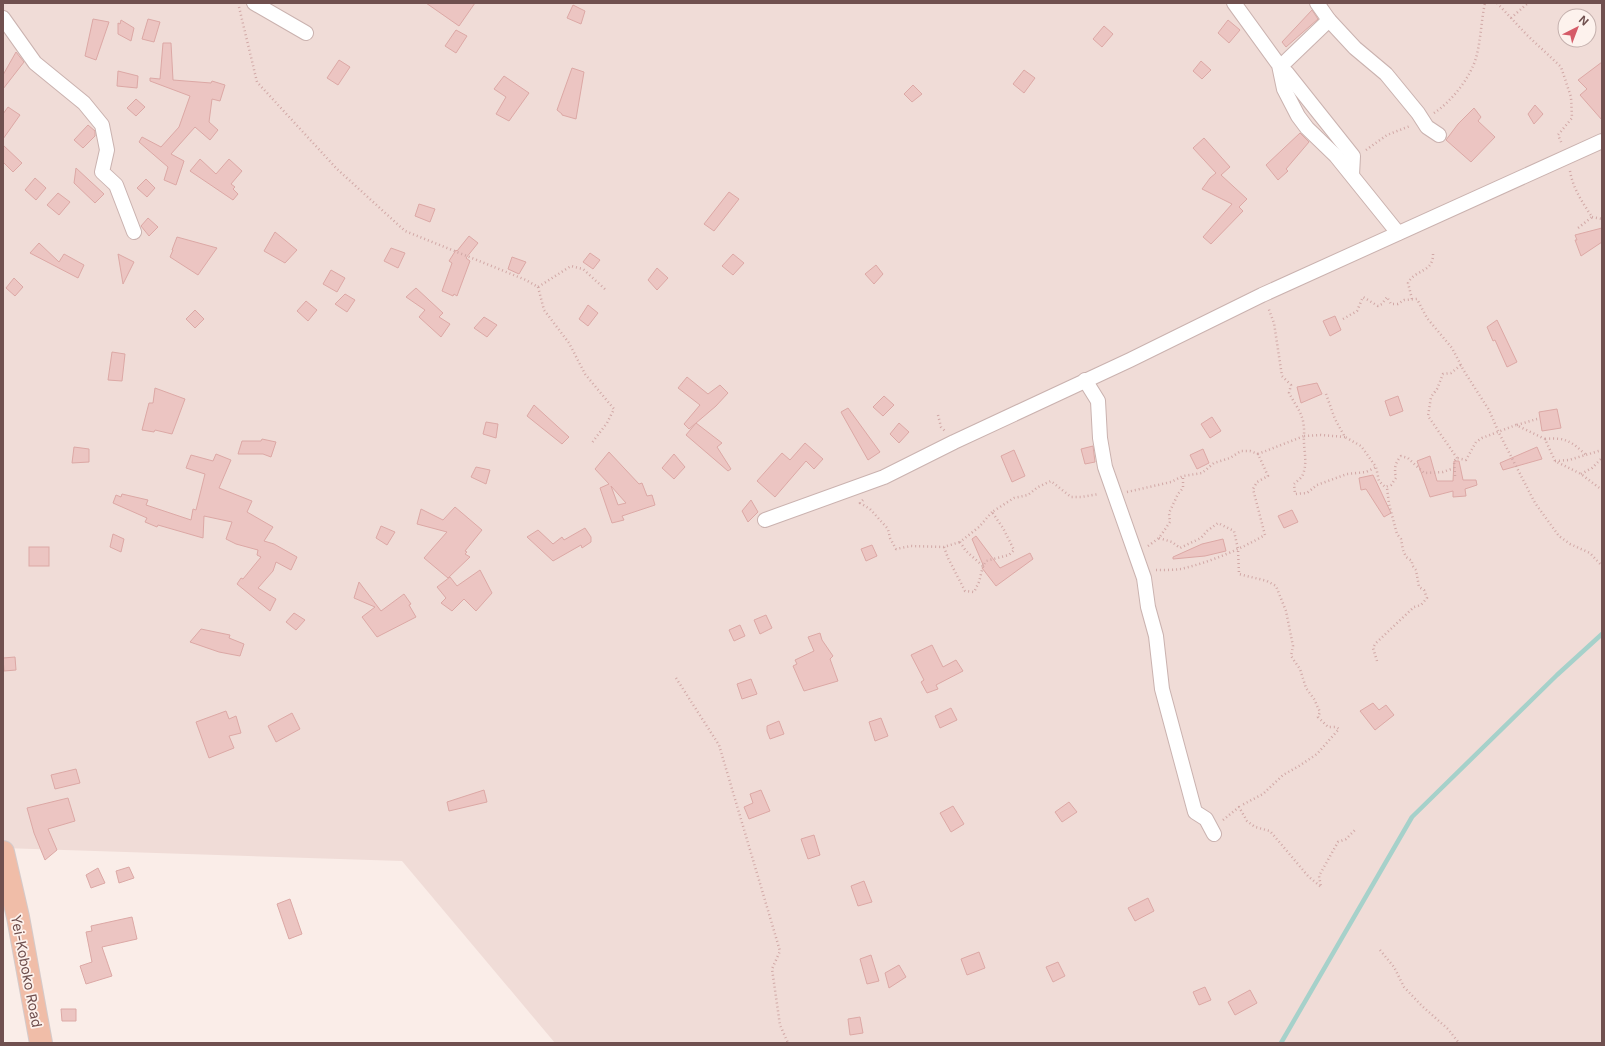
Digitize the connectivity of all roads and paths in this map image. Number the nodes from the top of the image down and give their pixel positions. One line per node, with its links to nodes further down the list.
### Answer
1 (238, 3): 25 (path)
2 (254, 3): 11 (street)
3 (1234, 3): 12 (street)
4 (1317, 3): 10 (street)
5 (1485, 3): 13 (path)
6 (1497, 3): 9 (path)
7 (1528, 3): 9 (path)
8 (3, 18): 22 (street)
9 (1511, 18): 17 (path)
10 (1329, 20): 12 (street); 15 (street)
11 (306, 33)
12 (1280, 67): 18 (street)
13 (1430, 116)
14 (1412, 125): 18 (path)
15 (1439, 135)
16 (1602, 141): 17 (street)
17 (1568, 156): 19 (path); 23 (street)
18 (1352, 175): 23 (street)
19 (1592, 217): 20 (path); 21 (path)
20 (1602, 219)
21 (1578, 228)
22 (134, 232)
23 (1398, 233): 27 (street)
24 (1433, 253): 28 (path)
25 (538, 287): 26 (path); 39 (path)
26 (607, 291)
27 (1262, 295): 31 (street); 36 (path)
28 (1412, 300): 29 (path); 30 (path)
29 (1343, 319)
30 (1461, 365): 35 (path); 43 (path)
31 (1085, 380): 53 (street); 56 (street)
32 (1326, 394): 37 (path)
33 (1537, 419): 34 (path)
34 (1516, 425): 35 (path); 38 (path)
35 (1499, 432): 43 (path); 62 (path)
36 (1304, 436): 37 (path); 41 (path); 46 (path)
37 (1345, 437): 46 (path)
38 (1545, 439): 42 (path); 45 (path)
39 (591, 444)
40 (1602, 450): 42 (path)
41 (1258, 454): 49 (path); 60 (path)
42 (1586, 454): 45 (path)
43 (1457, 458): 47 (path)
44 (1602, 458): 48 (path)
45 (1555, 461): 48 (path)
46 (1376, 467): 47 (path)
47 (1454, 468): 50 (path)
48 (1581, 474): 52 (path)
49 (1183, 476): 53 (path); 57 (path)
50 (1455, 476)
51 (1387, 488): 64 (path)
52 (1602, 490)
53 (1114, 492): 55 (path); 63 (street)
54 (864, 499): 59 (path)
55 (992, 512): 58 (path); 61 (path)
56 (766, 520)
57 (1159, 538): 60 (path); 63 (path)
58 (960, 542): 59 (path); 61 (path)
59 (944, 547): 61 (path)
60 (1238, 549): 63 (path); 66 (path)
61 (983, 566)
62 (1602, 566)
63 (1140, 567): 69 (street)
64 (1377, 661)
65 (676, 678): 73 (path)
66 (1242, 805)
67 (1222, 821): 68 (path)
68 (1356, 829)
69 (1214, 834)
70 (3, 852): 72 (main road, Yei-Koboko Road)
71 (1380, 950): 74 (path)
72 (41, 1043)
73 (788, 1043)
74 (1459, 1043)

